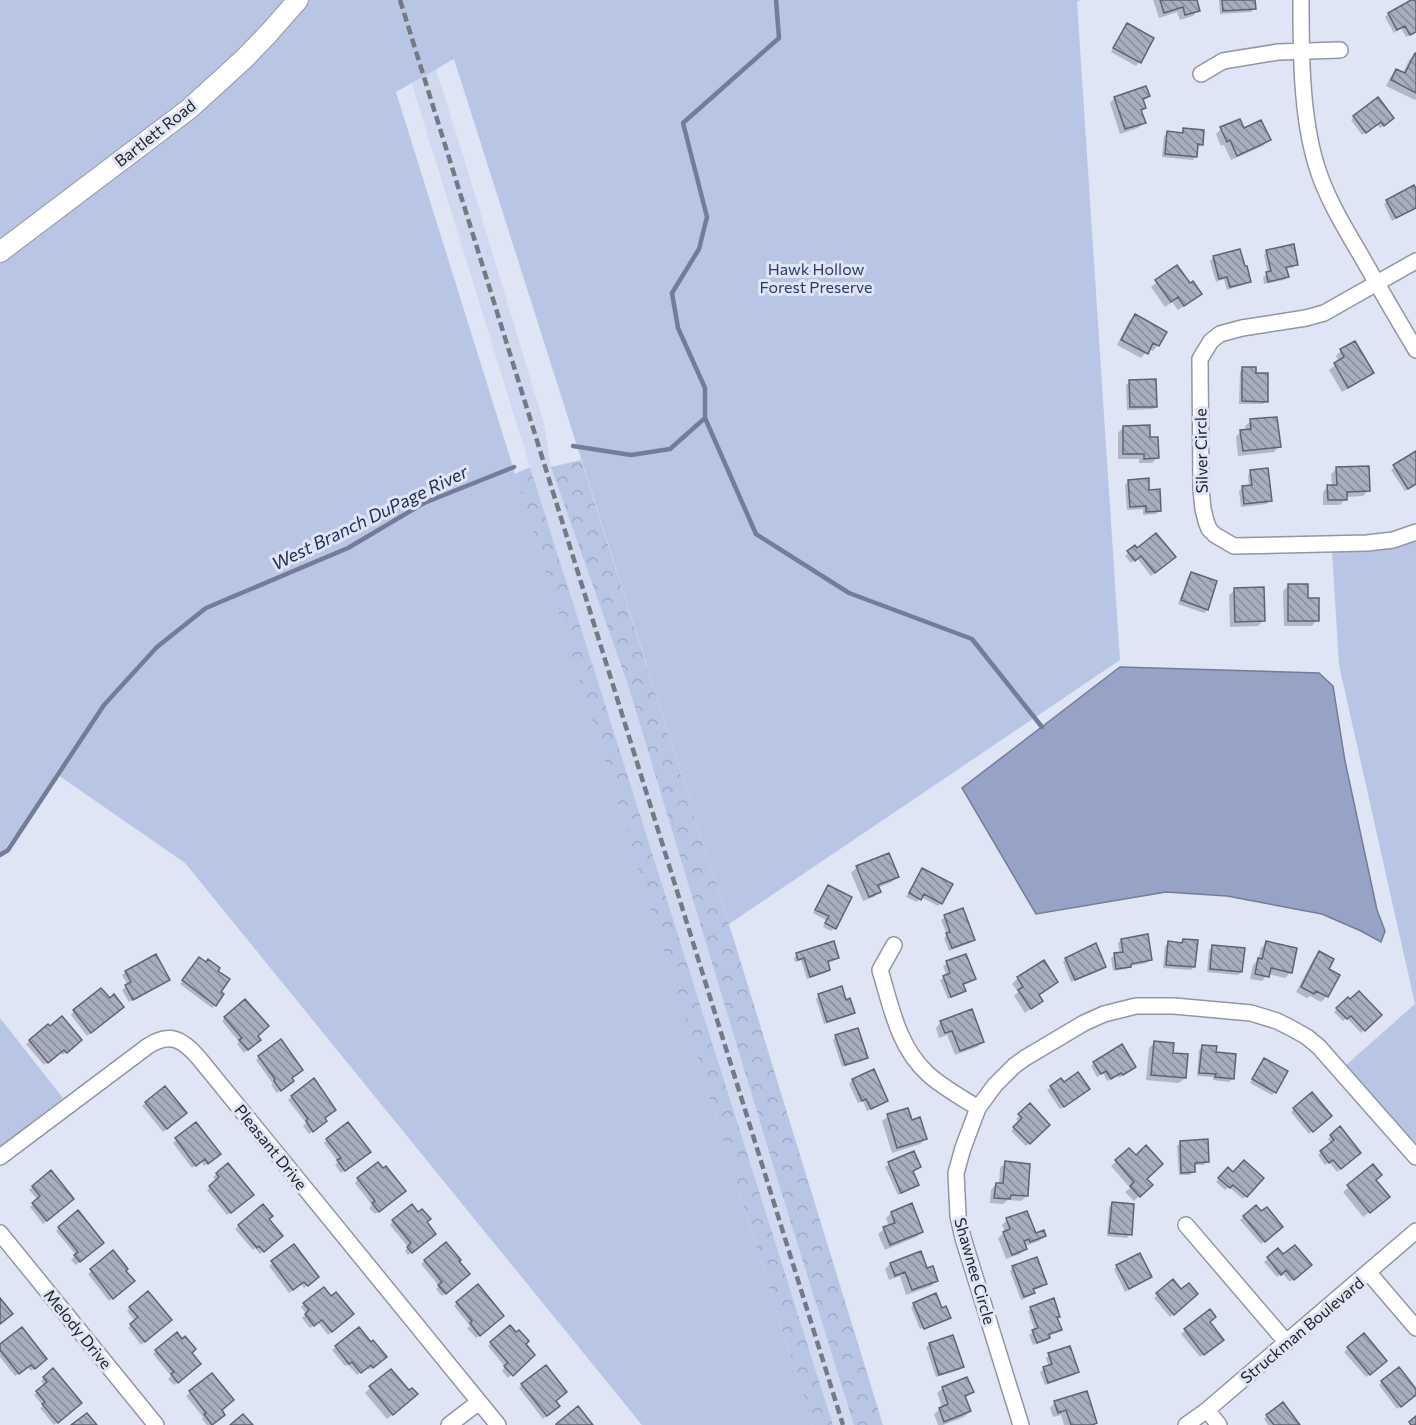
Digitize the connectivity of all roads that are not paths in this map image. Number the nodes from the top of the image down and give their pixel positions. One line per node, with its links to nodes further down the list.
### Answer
1 (297, 0): 6 (street, Bartlett Road)
2 (1301, 0): 3 (street)
3 (1301, 50): 4 (street); 5 (street); 8 (street)
4 (1340, 50)
5 (1201, 74)
6 (0, 252)
7 (1416, 261): 8 (street, Silver Circle)
8 (1377, 284): 9 (street); 10 (street, Silver Circle)
9 (1416, 350)
10 (1416, 532)
11 (894, 945): 12 (street)
12 (978, 1107): 14 (street, Shawnee Circle); 26 (street, Shawnee Circle)
13 (0, 1157): 21 (street, Pleasant Drive)
14 (1416, 1157)
15 (1186, 1225): 20 (street)
16 (1416, 1231): 18 (street, Struckman Boulevard)
17 (0, 1233): 23 (street, Melody Drive)
18 (1369, 1273): 19 (street); 20 (street, Struckman Boulevard)
19 (1416, 1328)
20 (1287, 1343): 22 (street, Struckman Boulevard)
21 (479, 1402): 24 (street); 25 (street, Pleasant Drive)
22 (1208, 1410): 27 (street, Struckman Boulevard); 28 (street)
23 (156, 1425)
24 (449, 1425)
25 (498, 1425)
26 (1021, 1425)
27 (1186, 1425)
28 (1219, 1425)

